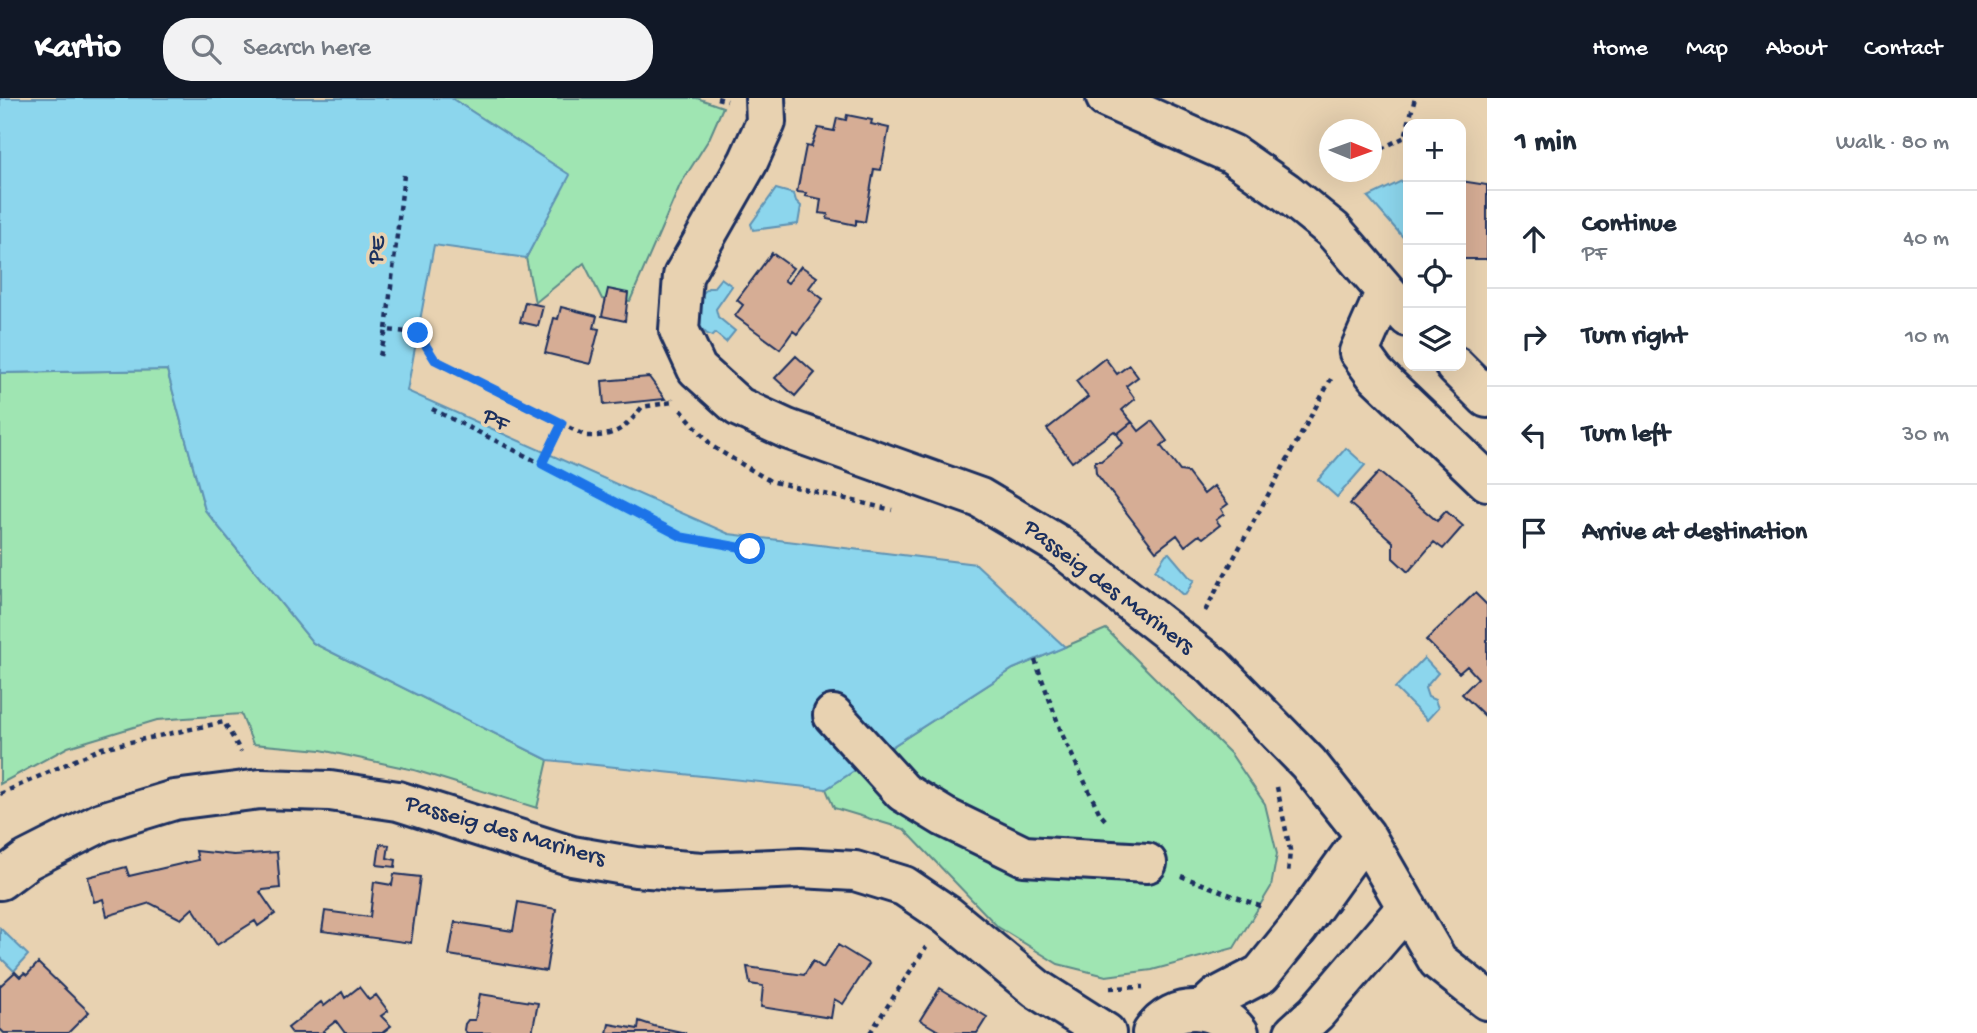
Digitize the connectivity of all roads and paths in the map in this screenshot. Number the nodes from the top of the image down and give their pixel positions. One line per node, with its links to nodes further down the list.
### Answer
1 (717, 98): 4 (path)
2 (1106, 98): 7 (street)
3 (1415, 98): 5 (path)
4 (748, 100): 21 (street, Passeig des Mariners)
5 (1382, 148)
6 (404, 175): 8 (path, PE)
7 (1396, 305): 9 (street)
8 (386, 330): 10 (path, PE); 16 (path)
9 (1359, 352): 18 (street); 21 (path)
10 (380, 356)
11 (1460, 371): 13 (street)
12 (667, 391): 14 (path)
13 (1487, 398)
14 (673, 402): 16 (path); 19 (path)
15 (432, 409): 17 (path, PF)
16 (562, 423): 17 (path)
17 (542, 464): 20 (path, PF)
18 (1487, 481)
19 (897, 512)
20 (750, 549)
21 (1188, 646): 25 (street, Passeig des Mariners)
22 (1035, 660): 26 (path)
23 (833, 715): 26 (street)
24 (1275, 781): 28 (path)
25 (1365, 835): 29 (street, Passeig des Mariners); 33 (street)
26 (1147, 863): 30 (path)
27 (0, 880): 31 (street, Passeig des Mariners)
28 (1287, 885)
29 (1407, 907): 32 (street, Passeig des Mariners); 38 (street)
30 (1272, 912)
31 (947, 915): 34 (path); 35 (street, Passeig des Mariners)
32 (1487, 1000)
33 (1204, 1009): 36 (street); 37 (street)
34 (870, 1033)
35 (1106, 1033)
36 (1152, 1033)
37 (1240, 1033)
38 (1294, 1033)

